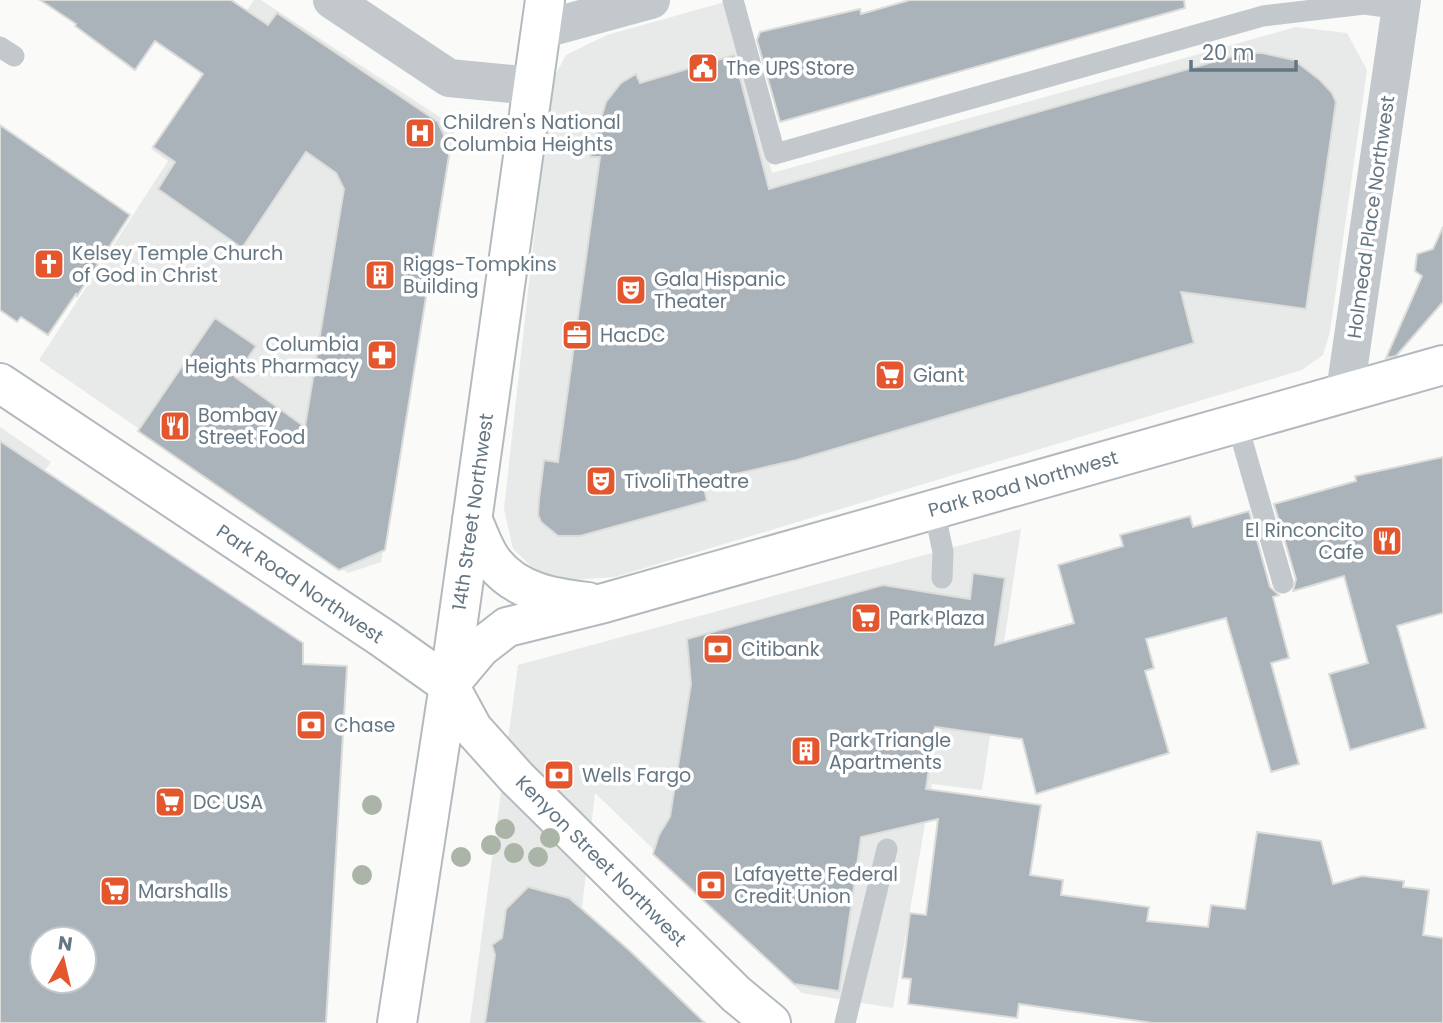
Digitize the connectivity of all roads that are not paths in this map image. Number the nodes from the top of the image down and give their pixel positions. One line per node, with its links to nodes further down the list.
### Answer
1 (332, 0): 6 (street)
2 (651, 0): 5 (street)
3 (733, 0): 4 (lane)
4 (1401, 4): 9 (street, Holmead Place Northwest)
5 (543, 15): 6 (main road, 14th Street Northwest)
6 (533, 86): 12 (main road, 14th Street Northwest)
7 (1443, 365): 9 (main road, Park Road Northwest)
8 (0, 383): 16 (main road, Park Road Northwest)
9 (1345, 392): 10 (main road, Park Road Northwest)
10 (1237, 423): 11 (main road, Park Road Northwest); 14 (lane)
11 (934, 509): 13 (lane); 15 (main road, Park Road Northwest)
12 (472, 519): 15 (main road, Park Road Northwest); 16 (main road, 14th Street Northwest)
13 (942, 578)
14 (1283, 583)
15 (604, 603): 16 (main road, Park Road Northwest)
16 (449, 685): 18 (main road, 14th Street Northwest); 19 (main road, Kenyon Street Northwest)
17 (887, 849): 20 (lane)
18 (397, 1023)
19 (771, 1023)
20 (845, 1023)

